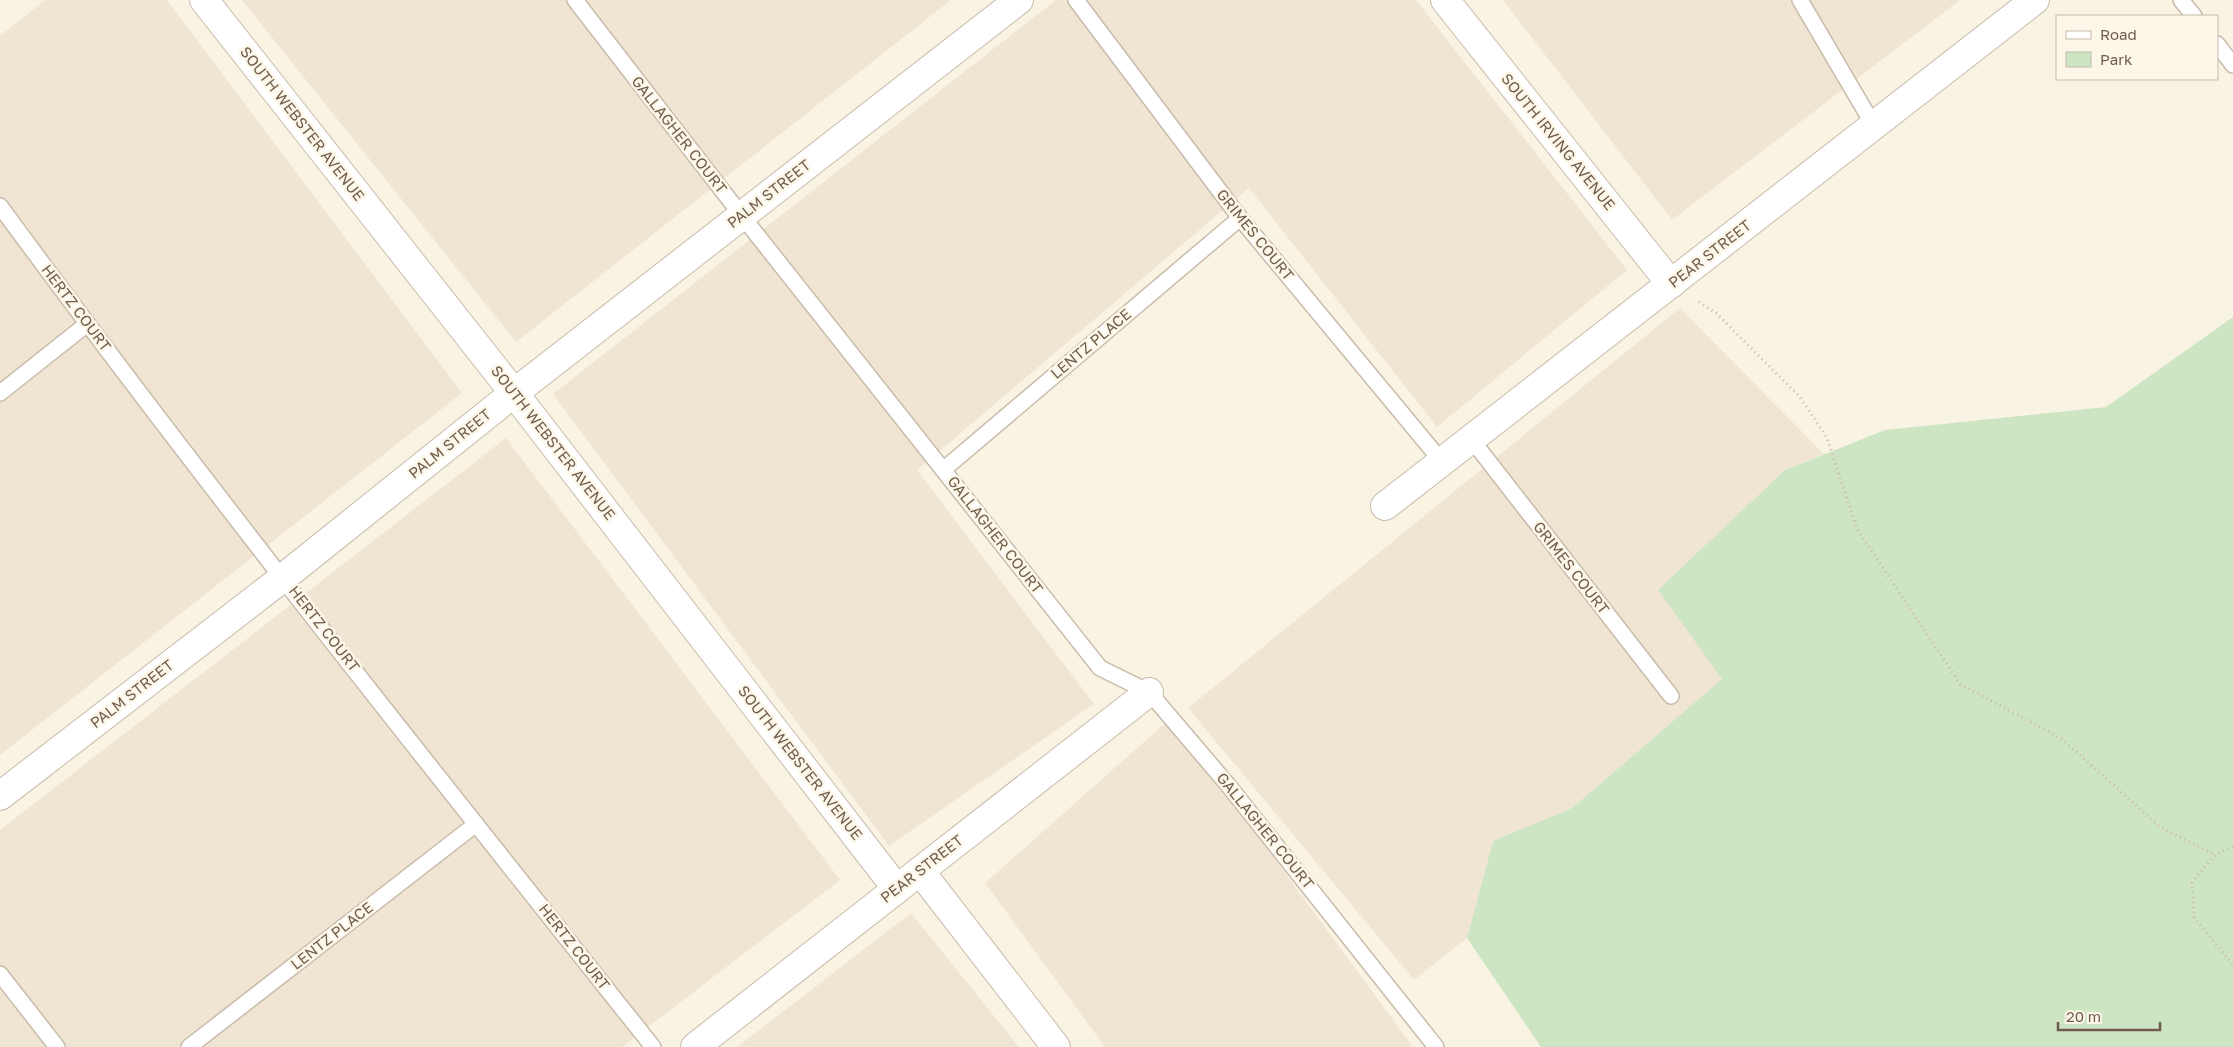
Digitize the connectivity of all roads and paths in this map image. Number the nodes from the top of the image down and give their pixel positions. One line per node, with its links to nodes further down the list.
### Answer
1 (204, 0): 19 (street, SOUTH WEBSTER AVENUE)
2 (575, 0): 14 (lane, GALLAGHER COURT)
3 (1019, 0): 14 (street, PALM STREET)
4 (1076, 0): 15 (lane, GRIMES COURT)
5 (1445, 0): 16 (street, SOUTH IRVING AVENUE)
6 (1800, 0): 12 (lane)
7 (2035, 0): 12 (street, PEAR STREET)
8 (2182, 0): 9 (lane)
9 (2193, 15)
10 (2218, 45): 11 (lane)
11 (2233, 65)
12 (1874, 126): 16 (street, PEAR STREET)
13 (0, 206): 17 (lane, HERTZ COURT)
14 (742, 216): 19 (street, PALM STREET); 22 (lane, GALLAGHER COURT)
15 (1240, 218): 21 (lane, GRIMES COURT); 22 (lane, LENTZ PLACE)
16 (1671, 284): 20 (street, PEAR STREET); 30 (path)
17 (86, 324): 18 (lane); 24 (lane, HERTZ COURT)
18 (0, 393)
19 (514, 393): 24 (street, PALM STREET); 32 (street, SOUTH WEBSTER AVENUE)
20 (1472, 440): 21 (street, PEAR STREET); 26 (lane, GRIMES COURT)
21 (1443, 463): 23 (street, PEAR STREET)
22 (943, 470): 25 (lane, GALLAGHER COURT)
23 (1385, 506)
24 (284, 578): 27 (street, PALM STREET); 28 (lane, HERTZ COURT)
25 (1150, 692): 31 (street, PEAR STREET); 40 (lane, GALLAGHER COURT)
26 (1671, 696)
27 (0, 796)
28 (476, 824): 36 (lane, LENTZ PLACE); 37 (lane, HERTZ COURT)
29 (2233, 847): 30 (path)
30 (2215, 855): 33 (path)
31 (920, 871): 32 (street, PEAR STREET); 39 (street)
32 (897, 889): 38 (street, PEAR STREET)
33 (2233, 965)
34 (0, 974): 35 (lane)
35 (57, 1047)
36 (189, 1047)
37 (653, 1047)
38 (695, 1047)
39 (1056, 1047)
40 (1436, 1047)

